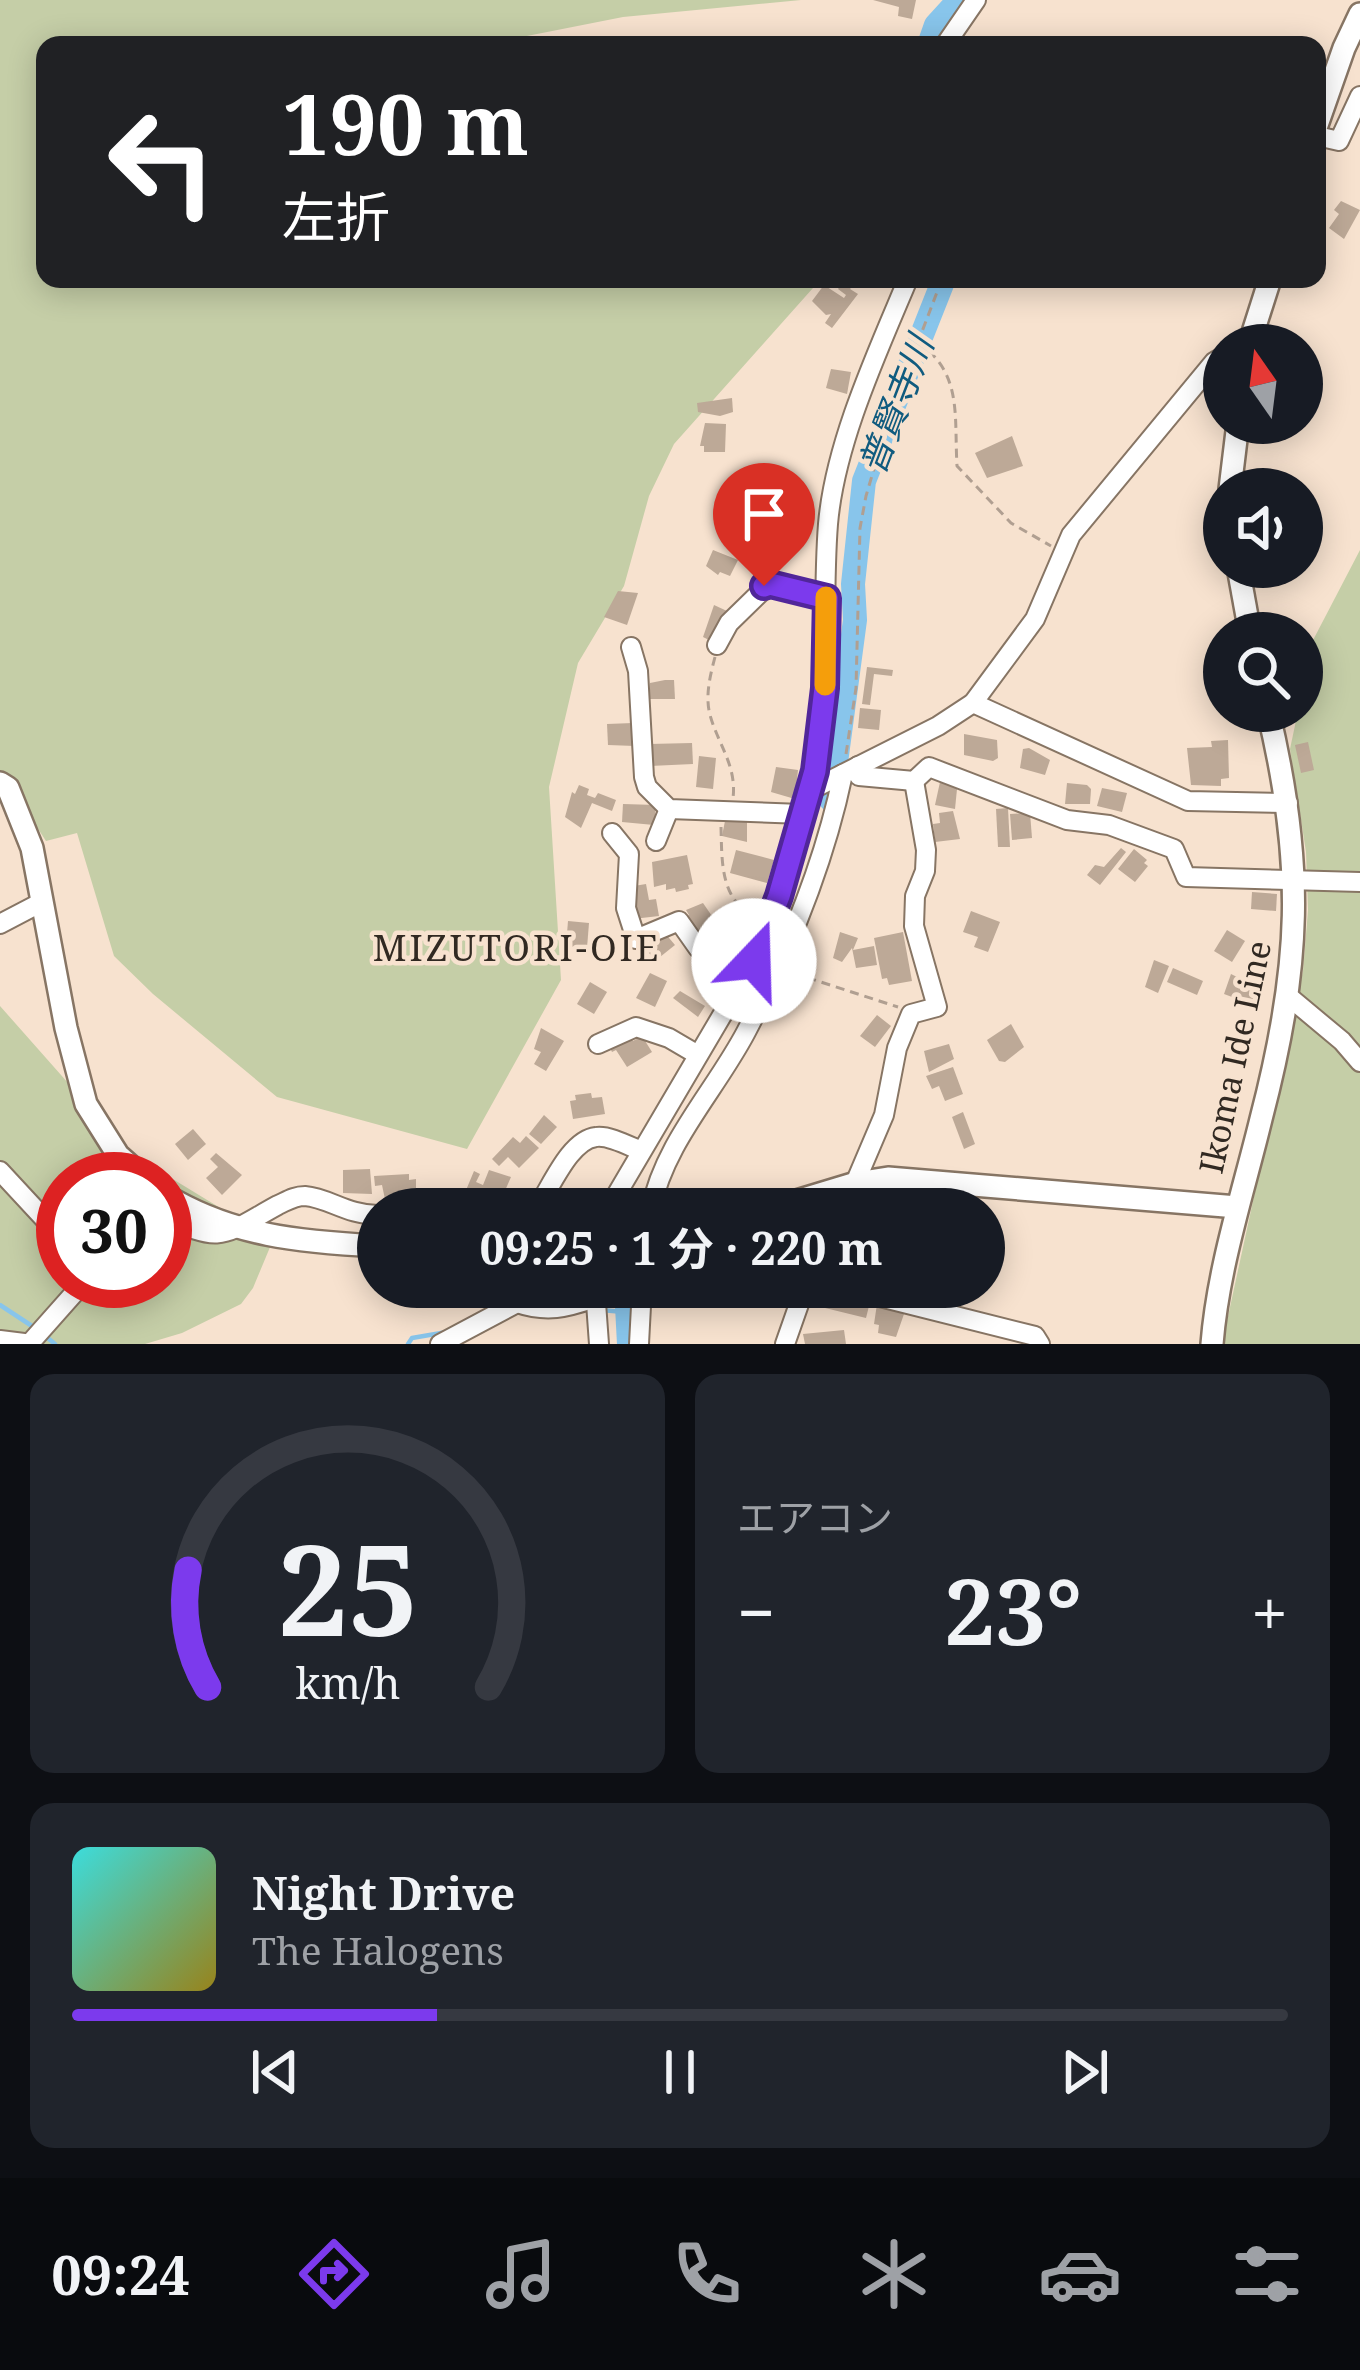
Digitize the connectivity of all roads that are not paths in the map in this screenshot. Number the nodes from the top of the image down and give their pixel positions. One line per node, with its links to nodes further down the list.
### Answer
1 (976, 0): 3 (street)
2 (1360, 14): 5 (main road)
3 (951, 36)
4 (1360, 96): 6 (street)
5 (1326, 102)
6 (1326, 138)
7 (905, 288): 11 (street)
8 (1267, 288): 9 (main road)
9 (1256, 324)
10 (1203, 375): 14 (street)
11 (827, 598): 12 (street); 16 (street)
12 (717, 645)
13 (631, 647): 20 (street)
14 (973, 703): 16 (street); 19 (street)
15 (1273, 732): 19 (main road, Ikoma Ide Line)
16 (834, 778): 17 (street); 21 (street); 28 (street)
17 (914, 781): 24 (street); 36 (street)
18 (0, 783): 26 (main road)
19 (1288, 803): 24 (main road, Ikoma Ide Line)
20 (669, 809): 21 (street); 23 (street)
21 (802, 814): 28 (street)
22 (612, 833): 28 (street)
23 (656, 841)
24 (1295, 878): 25 (street); 29 (main road, Ikoma Ide Line)
25 (1360, 882)
26 (42, 902): 27 (street); 34 (main road)
27 (0, 924)
28 (761, 967): 31 (street); 39 (street)
29 (1288, 996): 32 (street); 42 (main road, Ikoma Ide Line)
30 (598, 1044): 31 (street)
31 (698, 1055): 33 (street)
32 (1360, 1063)
33 (641, 1150): 37 (street); 38 (street)
34 (116, 1152)
35 (0, 1171): 43 (street)
36 (856, 1183): 40 (main road); 41 (street); 42 (main road)
37 (548, 1188)
38 (620, 1188)
39 (656, 1188)
40 (839, 1188)
41 (854, 1188)
42 (1238, 1207): 62 (main road, Ikoma Ide Line)
43 (36, 1210)
44 (192, 1211): 46 (main road)
45 (357, 1214): 46 (street)
46 (235, 1229): 47 (street); 48 (main road)
47 (192, 1230)
48 (357, 1245)
49 (62, 1308): 56 (street)
50 (493, 1308): 57 (street)
51 (596, 1308): 58 (street)
52 (641, 1308): 59 (street)
53 (798, 1308): 60 (street)
54 (924, 1308): 61 (street)
55 (0, 1340): 56 (street)
56 (31, 1344)
57 (440, 1344)
58 (598, 1344)
59 (639, 1344)
60 (785, 1344)
61 (1040, 1344)
62 (1212, 1344)

